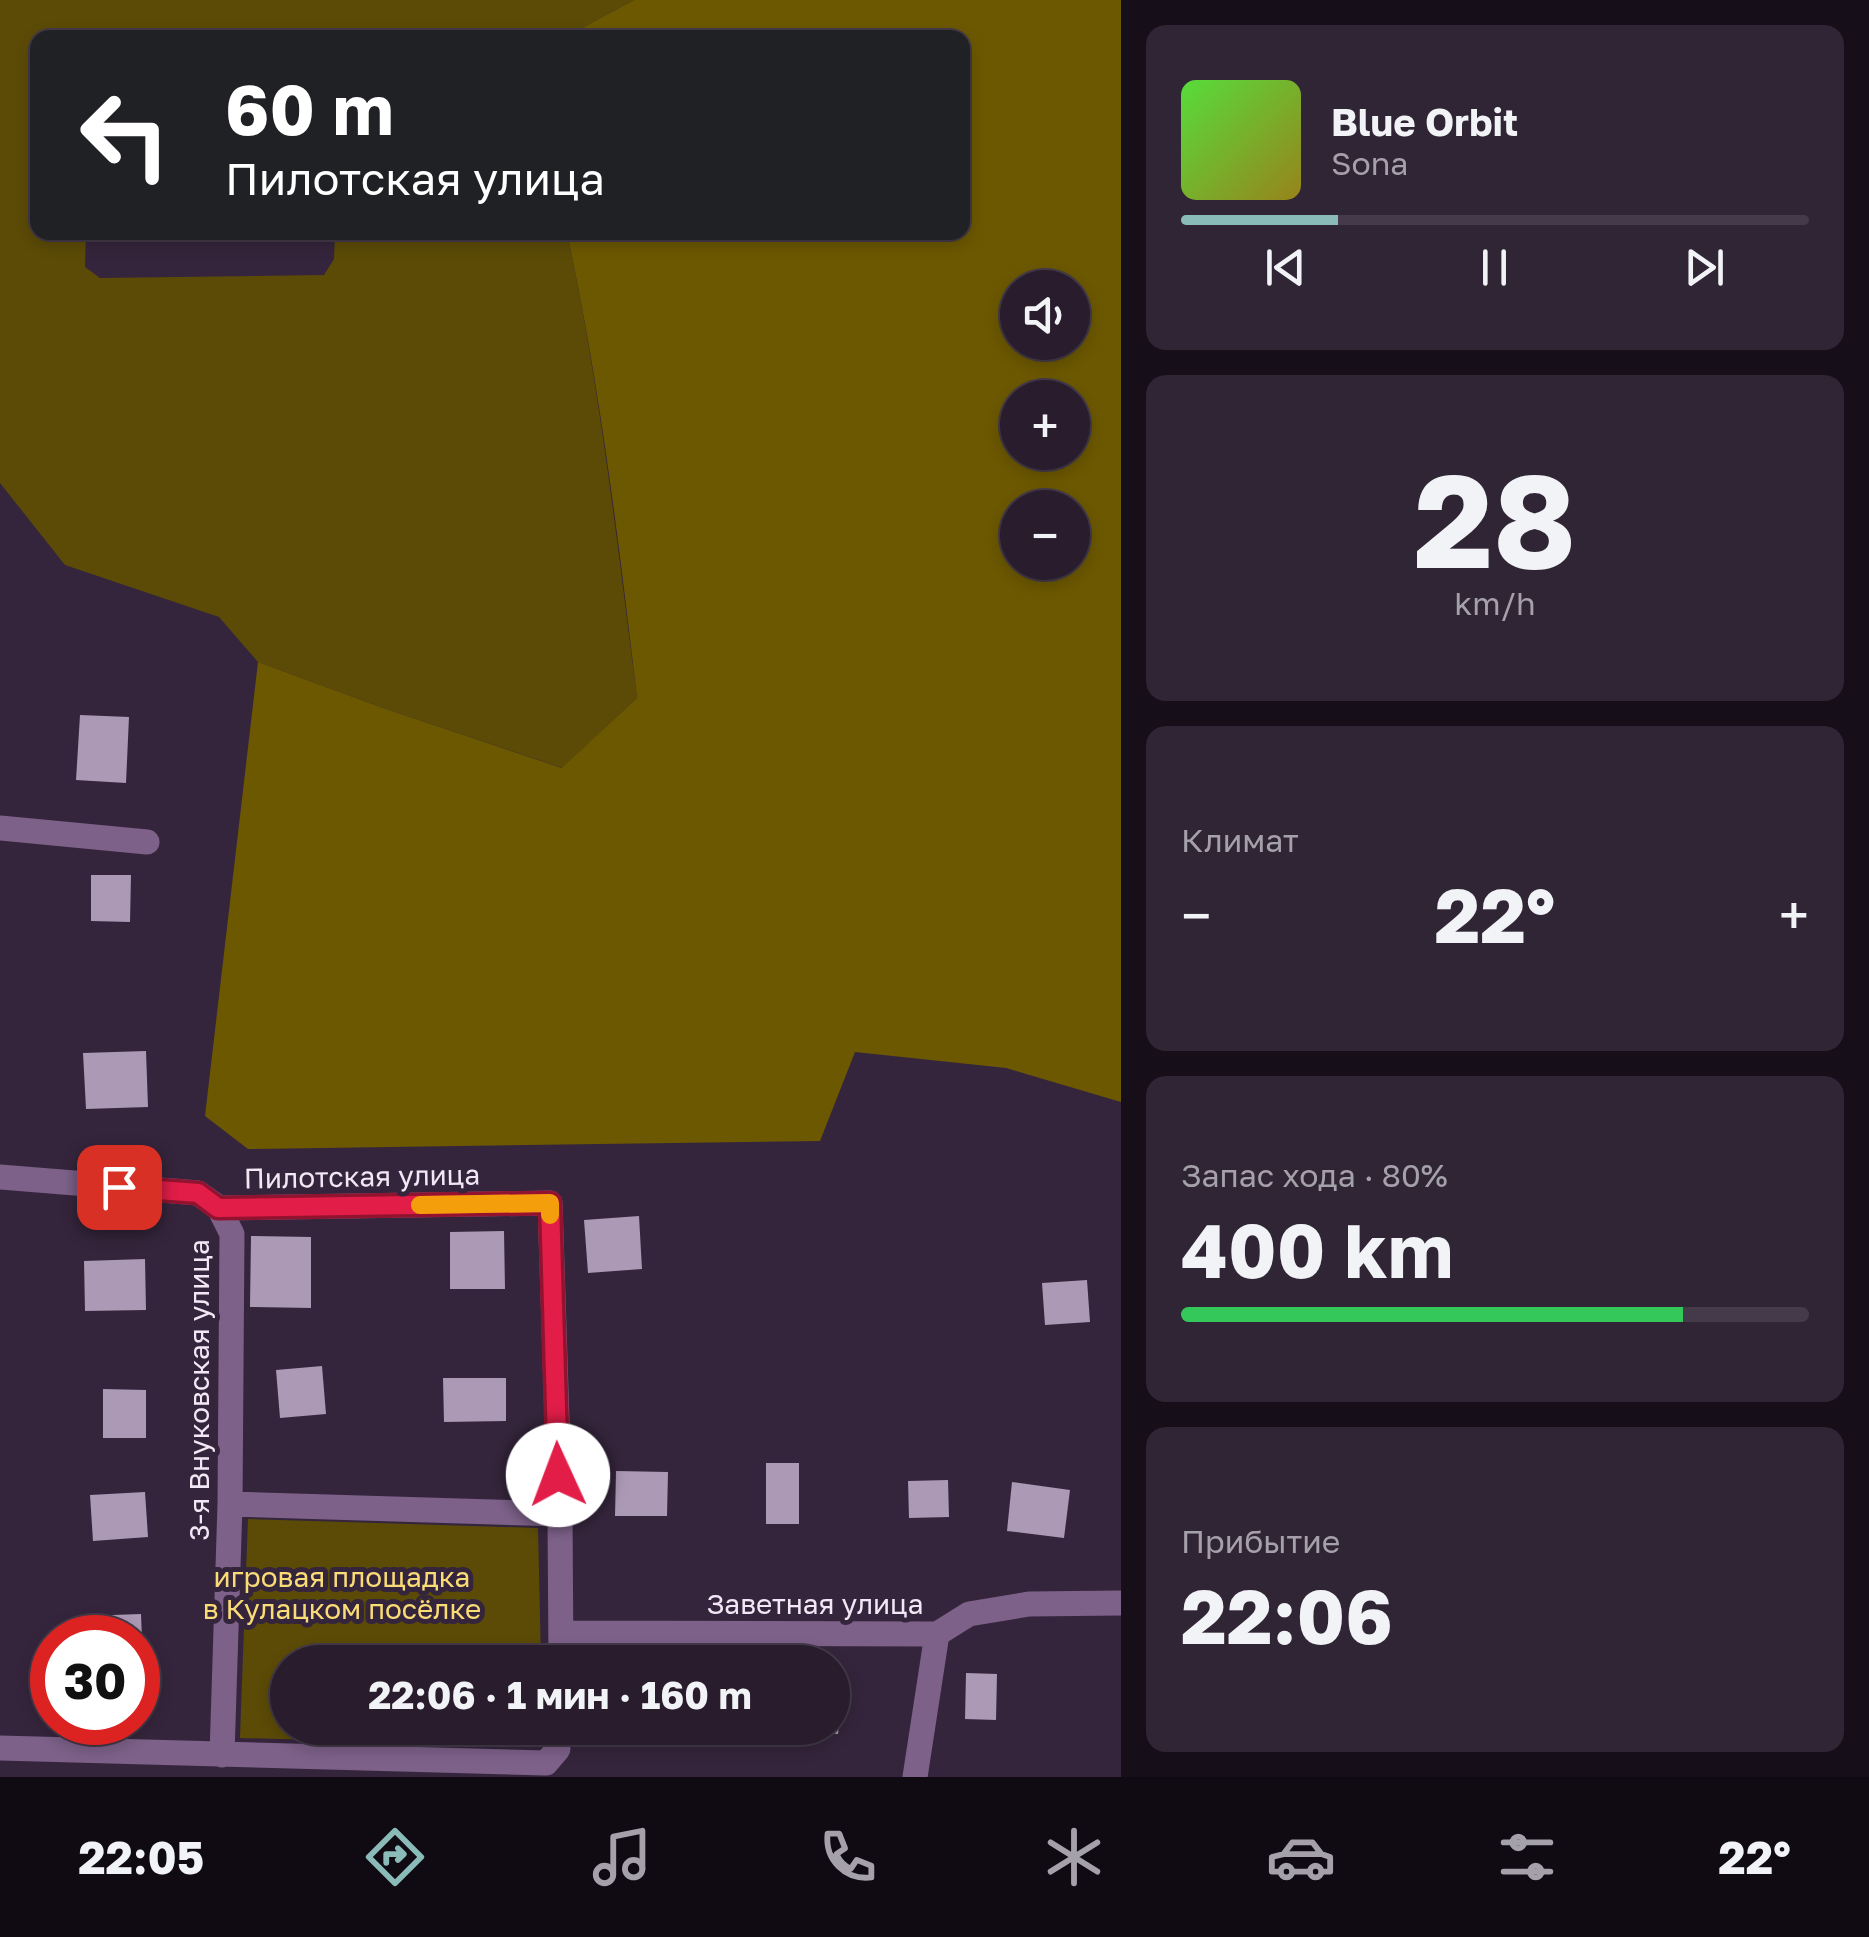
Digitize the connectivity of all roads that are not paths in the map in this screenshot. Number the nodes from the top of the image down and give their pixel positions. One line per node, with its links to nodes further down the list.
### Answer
1 (0, 828): 2 (street)
2 (148, 842)
3 (0, 1177): 4 (street, Пилотская улица)
4 (218, 1208): 5 (street, 3-я Внуковская улица); 6 (street, Пилотская улица)
5 (230, 1504): 6 (street); 14 (street, 3-я Внуковская улица)
6 (560, 1514): 8 (street)
7 (1121, 1603): 9 (street, Заветная улица)
8 (562, 1633): 9 (street, Заветная улица); 10 (street)
9 (936, 1634): 16 (street)
10 (562, 1645)
11 (555, 1745): 14 (street)
12 (558, 1745): 15 (street)
13 (0, 1748): 14 (street)
14 (222, 1754)
15 (558, 1777)
16 (916, 1777)

